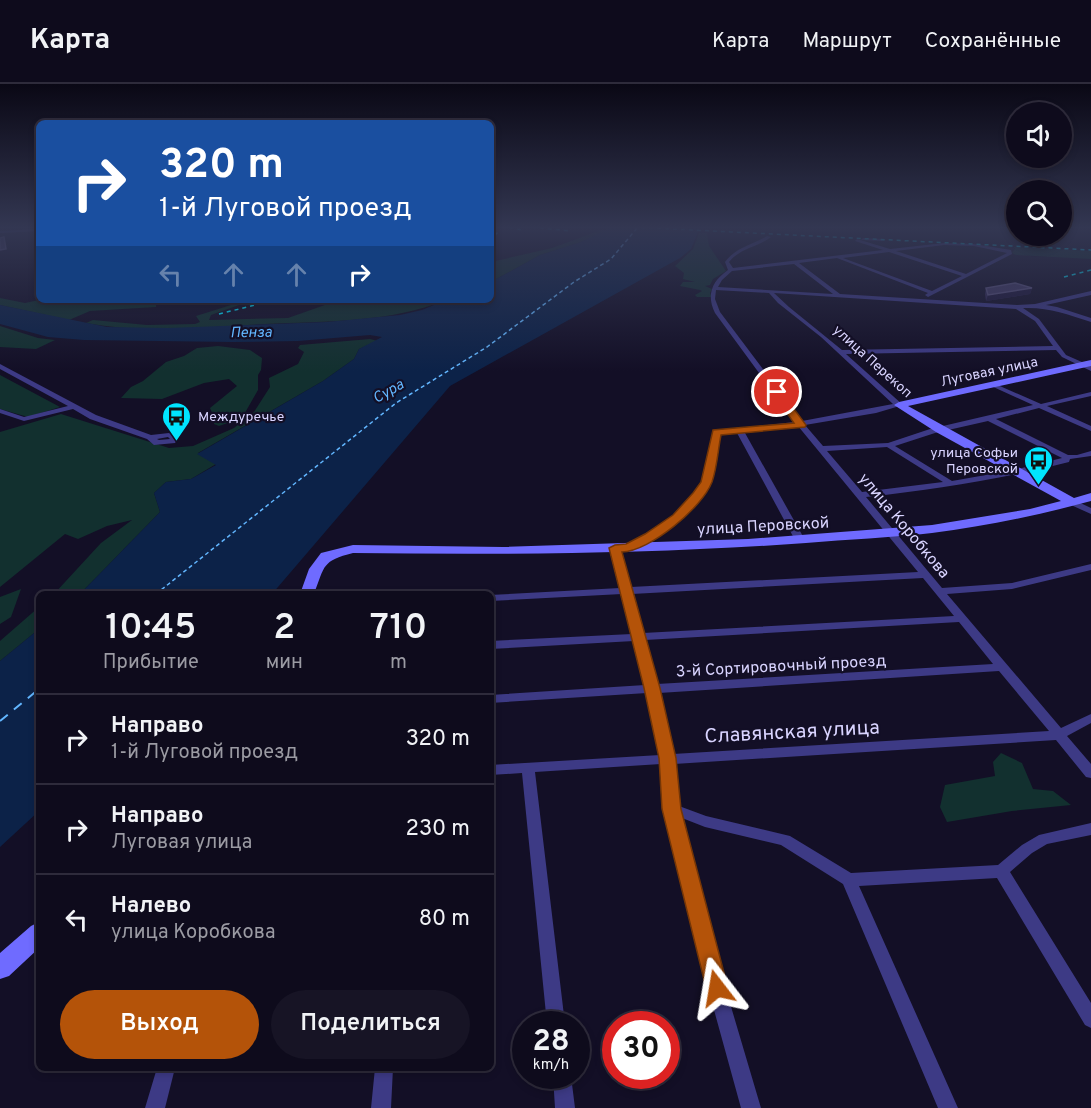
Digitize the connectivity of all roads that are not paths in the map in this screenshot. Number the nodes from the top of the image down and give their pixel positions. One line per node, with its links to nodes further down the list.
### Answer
1 (724, 275): 6 (street)
2 (812, 275): 10 (street)
3 (884, 275): 8 (street)
4 (962, 275): 5 (street)
5 (966, 276): 8 (street)
6 (715, 288): 7 (street); 28 (street, улица Коробкова)
7 (770, 291): 10 (street); 16 (street, улица Перекоп)
8 (933, 293): 11 (street)
9 (1091, 293): 12 (street)
10 (838, 295): 11 (street)
11 (926, 301): 13 (street)
12 (1035, 306): 13 (street); 14 (street)
13 (1017, 307): 15 (street)
14 (1091, 320)
15 (1056, 348): 16 (street); 18 (street)
16 (842, 352): 23 (street, улица Перекоп)
17 (1091, 363): 18 (main road, Луговая улица)
18 (1080, 365): 20 (street); 21 (main road, Луговая улица)
19 (0, 366): 25 (street)
20 (1091, 369)
21 (991, 384): 23 (main road, Луговая улица); 24 (street)
22 (1090, 396): 24 (street)
23 (899, 405): 28 (street, Луговая улица); 30 (main road, улица Перекоп)
24 (1041, 406): 27 (street); 29 (street)
25 (73, 407): 26 (street); 32 (street)
26 (0, 411)
27 (991, 418): 30 (street); 36 (street)
28 (801, 425): 31 (street, Луговая улица); 34 (street, улица Коробкова)
29 (1091, 429)
30 (940, 430): 33 (street); 37 (main road, улица Перекоп)
31 (740, 431): 44 (street); 45 (street, Луговая улица)
32 (172, 441)
33 (889, 445): 34 (street); 38 (street)
34 (821, 449): 39 (street, улица Коробкова)
35 (1091, 453): 36 (street)
36 (1067, 457): 37 (street)
37 (1019, 473): 38 (street); 41 (main road, улица Перекоп)
38 (951, 484): 39 (street)
39 (858, 495): 43 (street, улица Коробкова)
40 (1091, 497): 41 (main road, улица Перовской)
41 (1074, 502): 42 (street, улица Перекоп); 43 (main road, улица Перовской)
42 (1091, 511)
43 (891, 532): 44 (main road, улица Перовской); 47 (street, улица Коробкова)
44 (800, 540): 45 (main road, улица Перовской)
45 (622, 548): 48 (street); 49 (main road, улица Перовской)
46 (1091, 567): 50 (street)
47 (926, 575): 48 (street); 50 (street, улица Коробкова)
48 (626, 590): 51 (street); 53 (street)
49 (308, 591)
50 (939, 591): 52 (street, улица Коробкова)
51 (494, 598)
52 (961, 619): 53 (street); 55 (street, улица Коробкова)
53 (639, 639): 54 (street); 56 (street)
54 (494, 645)
55 (1001, 667): 56 (street, 3-й Сортировочный проезд); 59 (street, улица Коробкова)
56 (652, 688): 57 (street, 3-й Сортировочный проезд); 60 (street)
57 (494, 699)
58 (1091, 718): 59 (street, Славянская улица)
59 (1058, 735): 60 (street, Славянская улица); 63 (street, улица Коробкова)
60 (667, 758): 61 (street, Славянская улица); 64 (street)
61 (528, 767): 62 (street, Славянская улица); 70 (street)
62 (494, 770)
63 (1091, 773)
64 (672, 809): 67 (street); 78 (street)
65 (1091, 829): 66 (street)
66 (1001, 871): 67 (street); 71 (street)
67 (849, 880): 79 (street)
68 (36, 936): 69 (main road)
69 (0, 968)
70 (555, 1011)
71 (1091, 1019)
72 (165, 1071): 75 (street)
73 (384, 1071): 76 (street)
74 (563, 1089): 77 (street)
75 (155, 1108)
76 (381, 1108)
77 (565, 1108)
78 (751, 1108)
79 (948, 1108)

